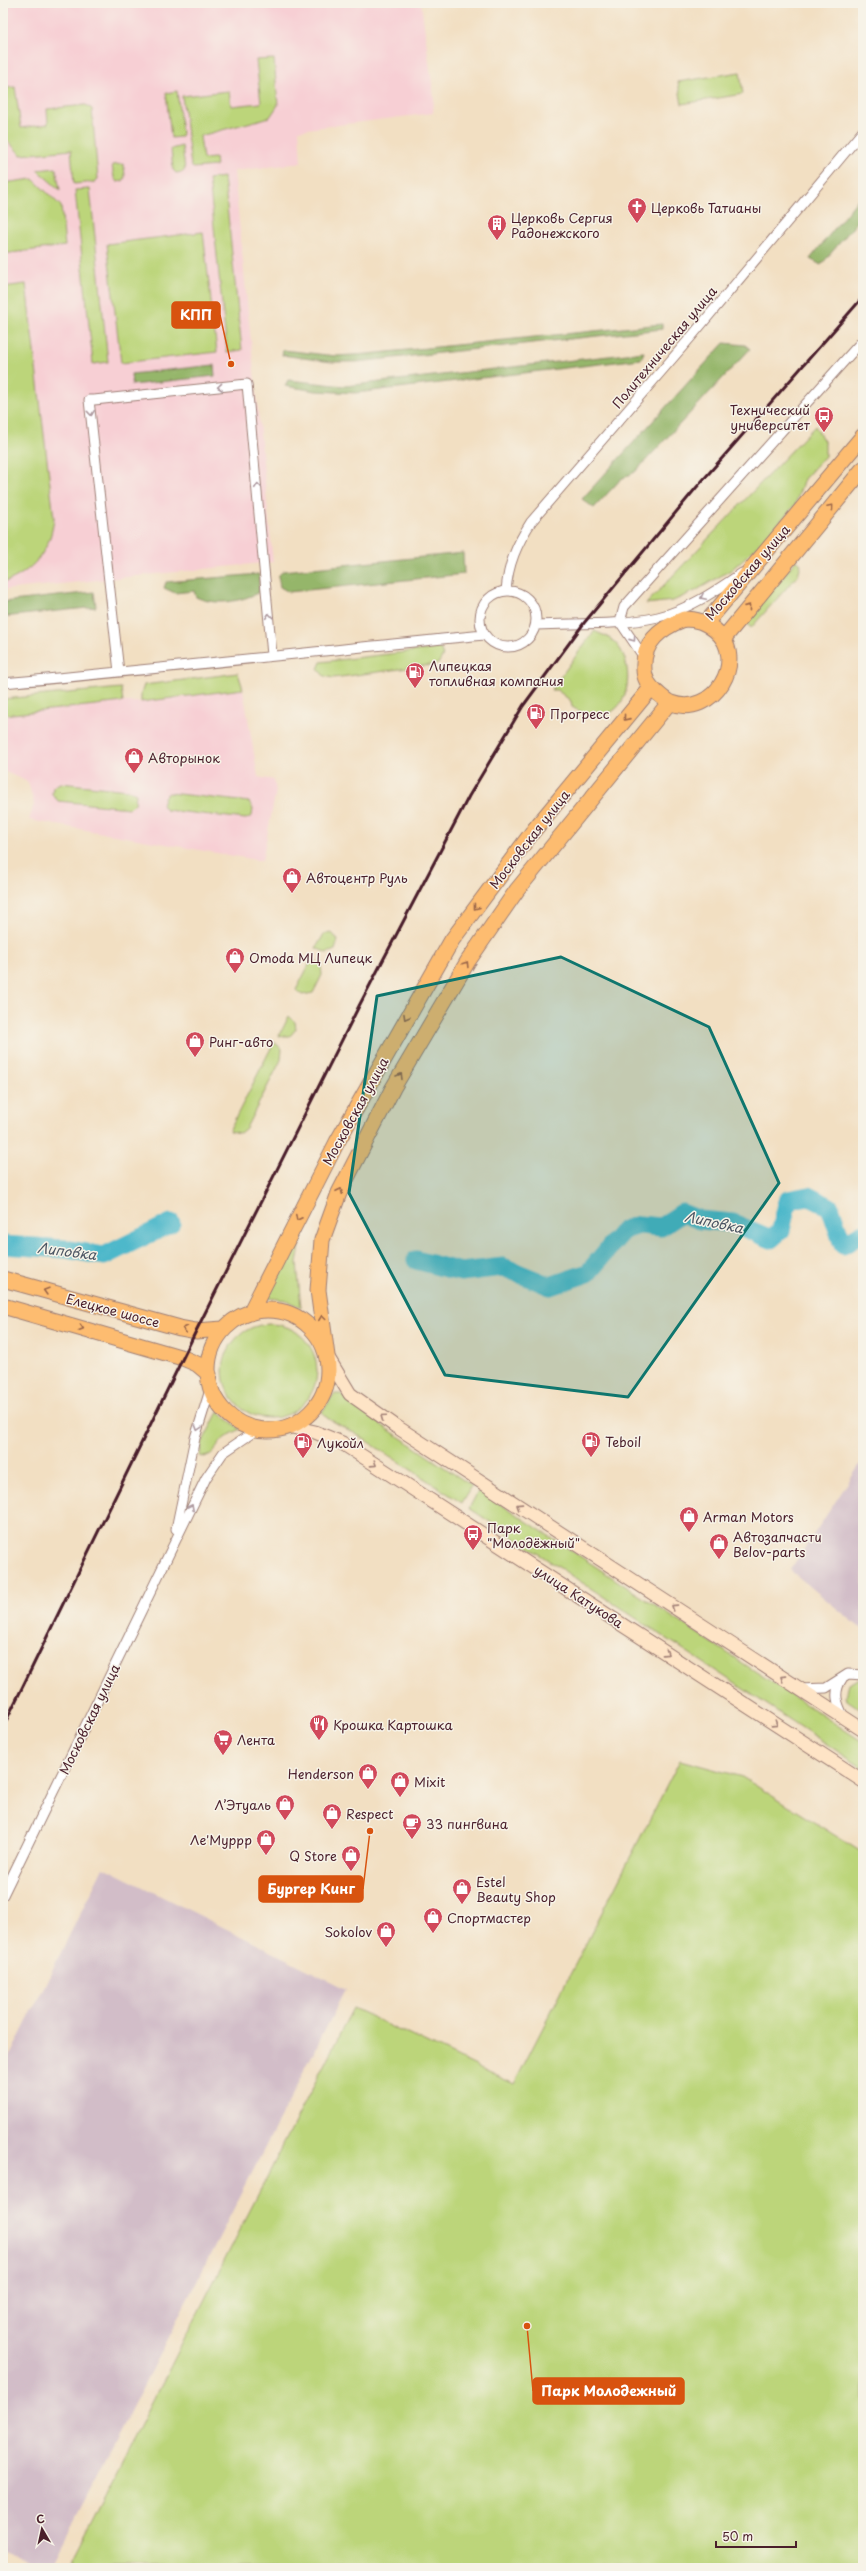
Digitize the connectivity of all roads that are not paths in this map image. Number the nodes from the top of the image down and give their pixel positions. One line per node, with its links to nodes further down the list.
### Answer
1 (863, 131): 6 (street, Политехническая улица)
2 (863, 340): 9 (street)
3 (863, 436): 5 (main road, Московская улица)
4 (863, 469): 13 (main road, Московская улица, one-way to 4)
5 (760, 561): 7 (street, one-way to 7); 10 (main road, Московская улица)
6 (506, 591): 11 (street); 12 (street)
7 (660, 616): 8 (street); 9 (street)
8 (684, 619): 10 (main road, Московская улица); 15 (main road, Московская улица)
9 (620, 622): 11 (street); 15 (street, one-way to 15)
10 (706, 623): 13 (main road)
11 (536, 625): 12 (street)
12 (485, 635): 14 (street)
13 (724, 638): 19 (main road, Московская улица)
14 (272, 655): 16 (street); 16 (street, one-way to 16)
15 (643, 656): 18 (main road)
16 (119, 672): 17 (street)
17 (3, 682)
18 (651, 688): 19 (main road); 22 (main road, Московская улица, one-way to 22)
19 (670, 703): 24 (main road, Московская улица, one-way to 19)
20 (3, 1279): 23 (main road, Елецкое шоссе, one-way to 20)
21 (3, 1306): 25 (main road, Елецкое шоссе, one-way to 25)
22 (250, 1312): 23 (main road); 24 (main road)
23 (224, 1329): 25 (main road)
24 (327, 1356): 27 (main road); 32 (main road, one-way to 24)
25 (209, 1374): 26 (main road)
26 (210, 1390): 28 (main road); 29 (street, Московская улица, one-way to 29)
27 (288, 1426): 28 (main road); 35 (main road, улица Катукова, one-way to 35)
28 (258, 1429): 29 (street, Московская улица, one-way to 28)
29 (174, 1542): 36 (street, Московская улица)
30 (848, 1674): 31 (street); 32 (street); 33 (street)
31 (863, 1675)
32 (800, 1689): 33 (main road)
33 (844, 1718): 34 (main road)
34 (863, 1730)
35 (863, 1781)
36 (3, 1896)

